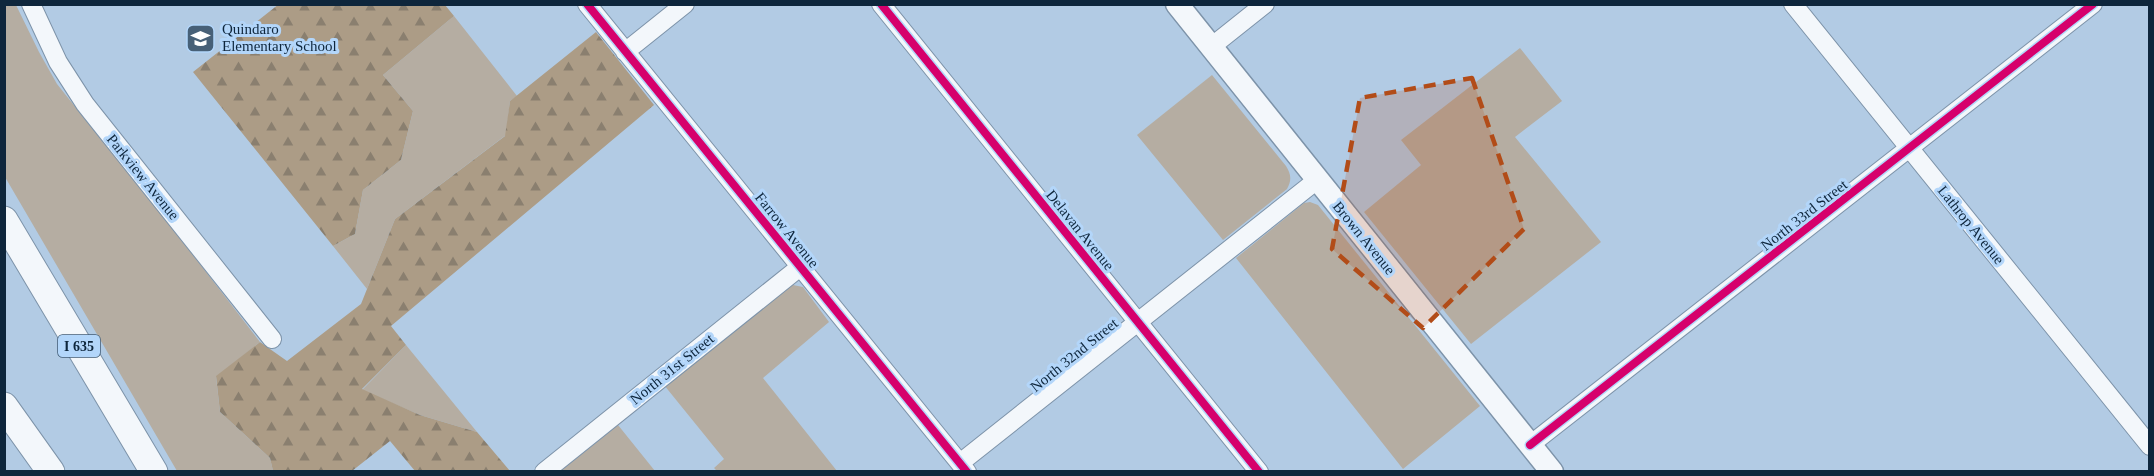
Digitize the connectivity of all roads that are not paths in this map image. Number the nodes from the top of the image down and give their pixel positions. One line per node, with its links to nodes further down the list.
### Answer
1 (31, 4): 16 (street, Parkview Avenue)
2 (587, 4): 10 (street, Farrow Avenue)
3 (685, 4): 10 (street)
4 (881, 4): 15 (street, Delavan Avenue)
5 (1177, 4): 9 (main road, Brown Avenue)
6 (1265, 4): 9 (street)
7 (1793, 4): 11 (street, Lathrop Avenue)
8 (2093, 4): 11 (street, North 33rd Street)
9 (1211, 47): 12 (main road, Brown Avenue)
10 (625, 52): 14 (street, Farrow Avenue)
11 (1910, 149): 19 (street, North 33rd Street); 20 (street, Lathrop Avenue)
12 (1317, 180): 15 (street, North 32nd Street); 19 (main road, Brown Avenue)
13 (4, 220): 24 (highway, I 635)
14 (800, 267): 21 (street, Farrow Avenue); 25 (street, North 31st Street)
15 (1137, 322): 21 (street, North 32nd Street); 26 (street, Delavan Avenue)
16 (272, 339)
17 (4, 406): 23 (highway)
18 (4, 431): 22 (highway)
19 (1530, 445): 27 (main road, Brown Avenue)
20 (2150, 446)
21 (964, 467)
22 (44, 471)
23 (51, 471)
24 (154, 471)
25 (544, 471)
26 (1259, 471)
27 (1552, 471)

